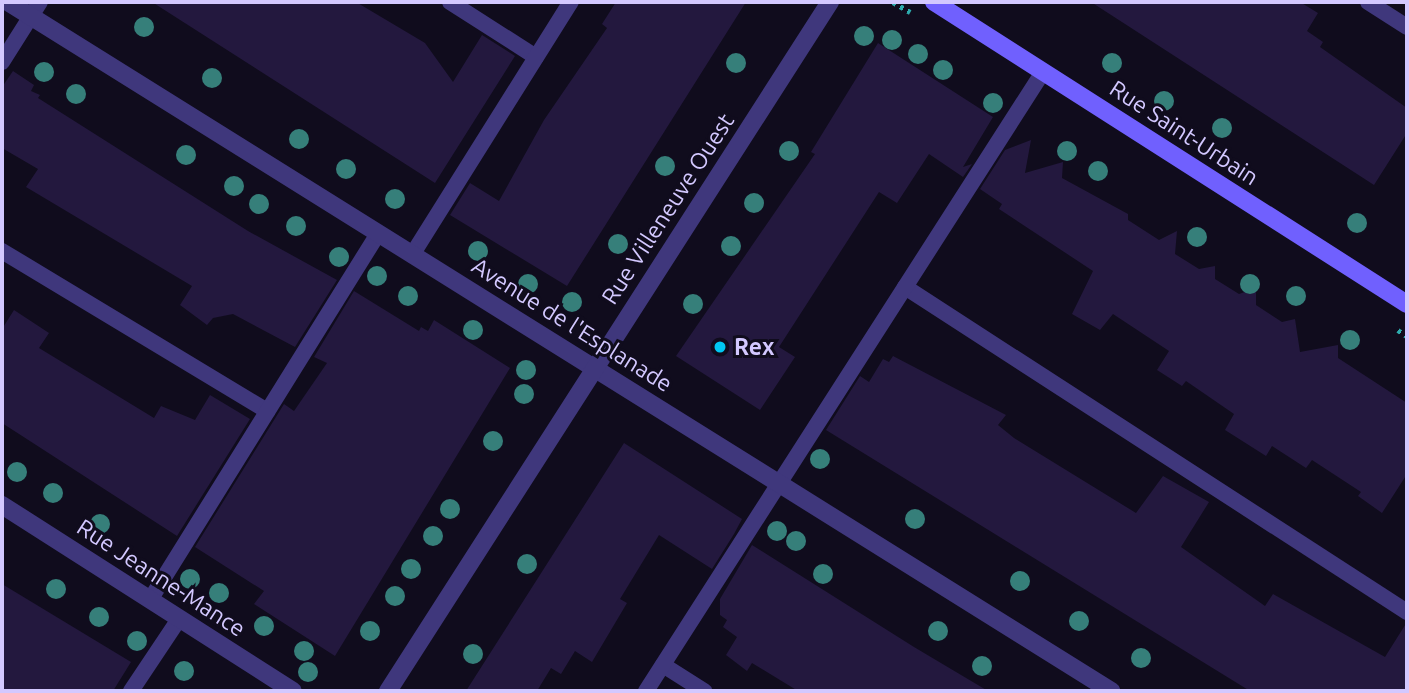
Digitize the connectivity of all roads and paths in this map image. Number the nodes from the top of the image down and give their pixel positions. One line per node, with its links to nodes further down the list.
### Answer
1 (8, 2): 8 (street, Avenue de l'Esplanade)
2 (450, 2): 11 (lane)
3 (571, 2): 11 (lane)
4 (830, 2): 19 (street, Rue Villeneuve Ouest)
5 (893, 2): 9 (path)
6 (934, 2): 13 (main road, Rue Saint-Urbain)
7 (1368, 2): 10 (lane)
8 (36, 9): 12 (lane); 14 (street, Avenue de l'Esplanade)
9 (909, 12)
10 (1407, 27)
11 (537, 57): 16 (lane)
12 (2, 62)
13 (1043, 72): 17 (lane); 18 (main road, Rue Saint-Urbain)
14 (377, 235): 16 (street, Avenue de l'Esplanade); 20 (lane)
15 (2, 251): 20 (lane)
16 (412, 255): 19 (street, Avenue de l'Esplanade)
17 (905, 287): 21 (lane); 24 (lane)
18 (1407, 304)
19 (596, 369): 21 (street, Avenue de l'Esplanade); 29 (street, Rue Villeneuve Ouest)
20 (267, 411): 23 (lane)
21 (779, 483): 26 (lane); 32 (street, Avenue de l'Esplanade)
22 (2, 505): 23 (street, Rue Jeanne-Mance)
23 (150, 600): 25 (street, Rue Jeanne-Mance)
24 (1407, 612)
25 (179, 619): 27 (lane); 28 (street, Rue Jeanne-Mance)
26 (663, 665): 30 (lane); 31 (lane)
27 (131, 691)
28 (293, 691)
29 (388, 691)
30 (646, 691)
31 (704, 691)
32 (1111, 691)

